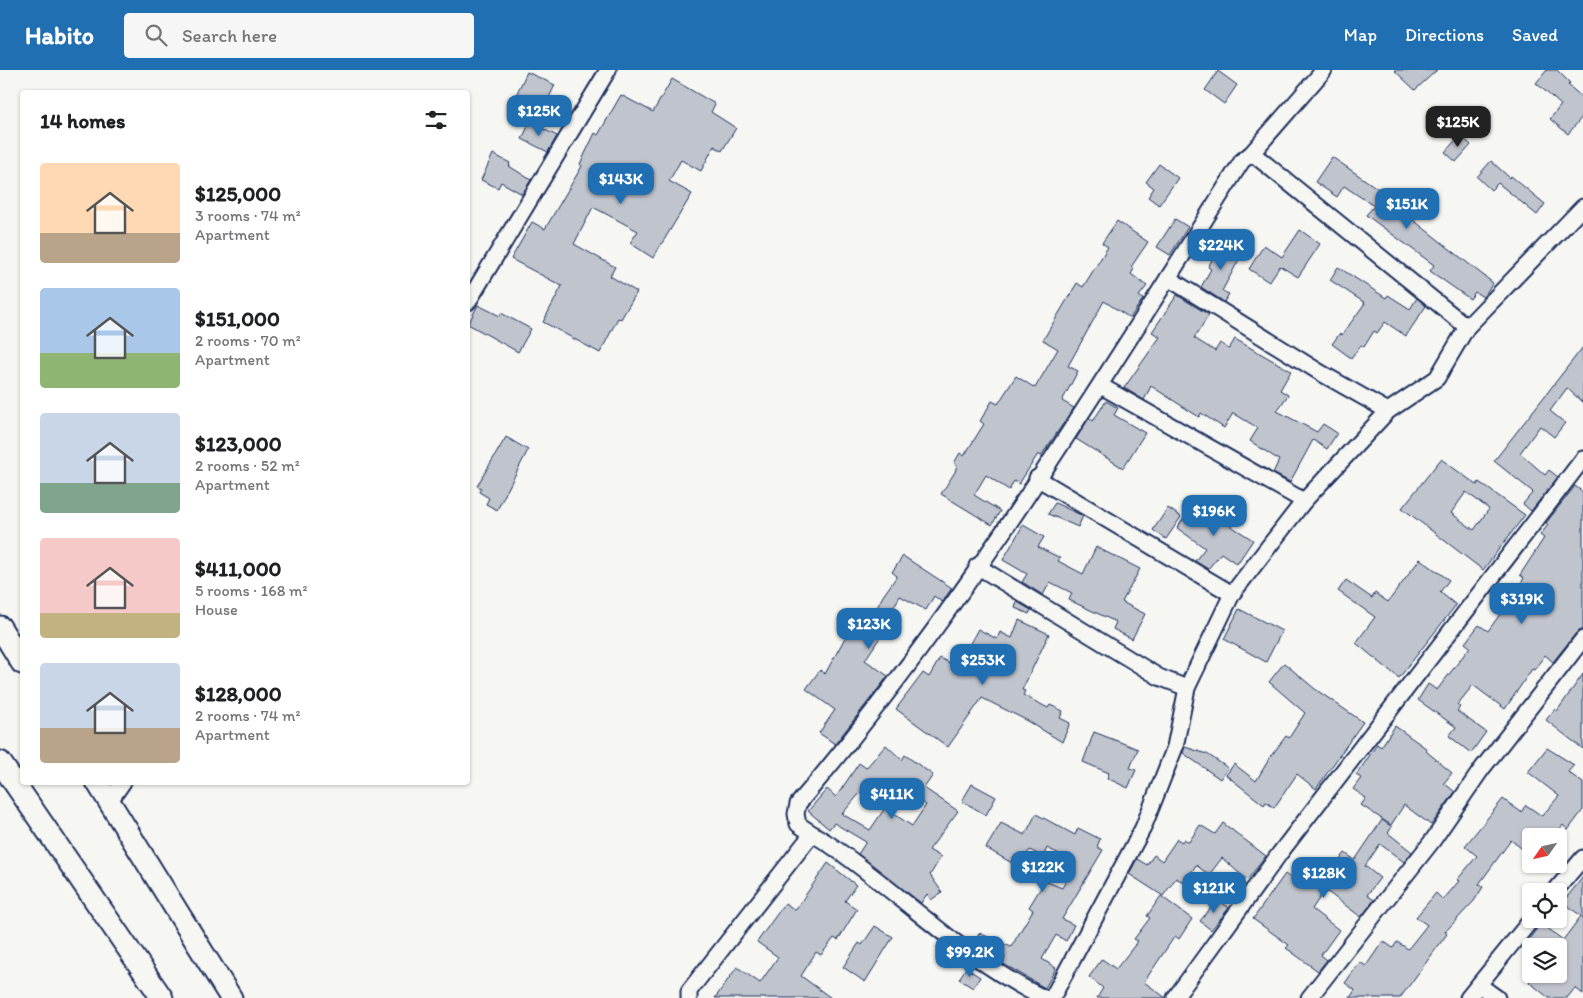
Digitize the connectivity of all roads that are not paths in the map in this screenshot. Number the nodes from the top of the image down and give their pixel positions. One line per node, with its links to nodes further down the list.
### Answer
1 (608, 70): 6 (street)
2 (1324, 70): 3 (street)
3 (1252, 153): 5 (street); 7 (street)
4 (1583, 207): 7 (street)
5 (1168, 278): 8 (street); 9 (street)
6 (470, 299)
7 (1467, 327): 9 (street)
8 (1101, 386): 11 (street); 12 (street)
9 (1388, 411): 12 (street)
10 (1583, 459): 34 (street)
11 (1037, 478): 13 (street); 14 (street)
12 (1304, 501): 14 (street)
13 (977, 566): 18 (street); 23 (street)
14 (1232, 594): 18 (street)
15 (0, 627): 17 (main road)
16 (1583, 639): 35 (street)
17 (20, 660)
18 (1187, 688): 33 (street)
19 (0, 762): 29 (main road)
20 (99, 785): 22 (main road)
21 (121, 785): 22 (street)
22 (109, 802): 30 (main road)
23 (812, 834): 31 (street); 32 (street)
24 (1583, 858): 25 (street)
25 (1578, 874): 26 (street)
26 (1566, 883)
27 (1525, 928): 28 (street)
28 (1479, 985): 36 (street); 37 (street)
29 (162, 998)
30 (231, 998)
31 (689, 998)
32 (1044, 998)
33 (1052, 998)
34 (1175, 998)
35 (1309, 998)
36 (1468, 998)
37 (1497, 998)

